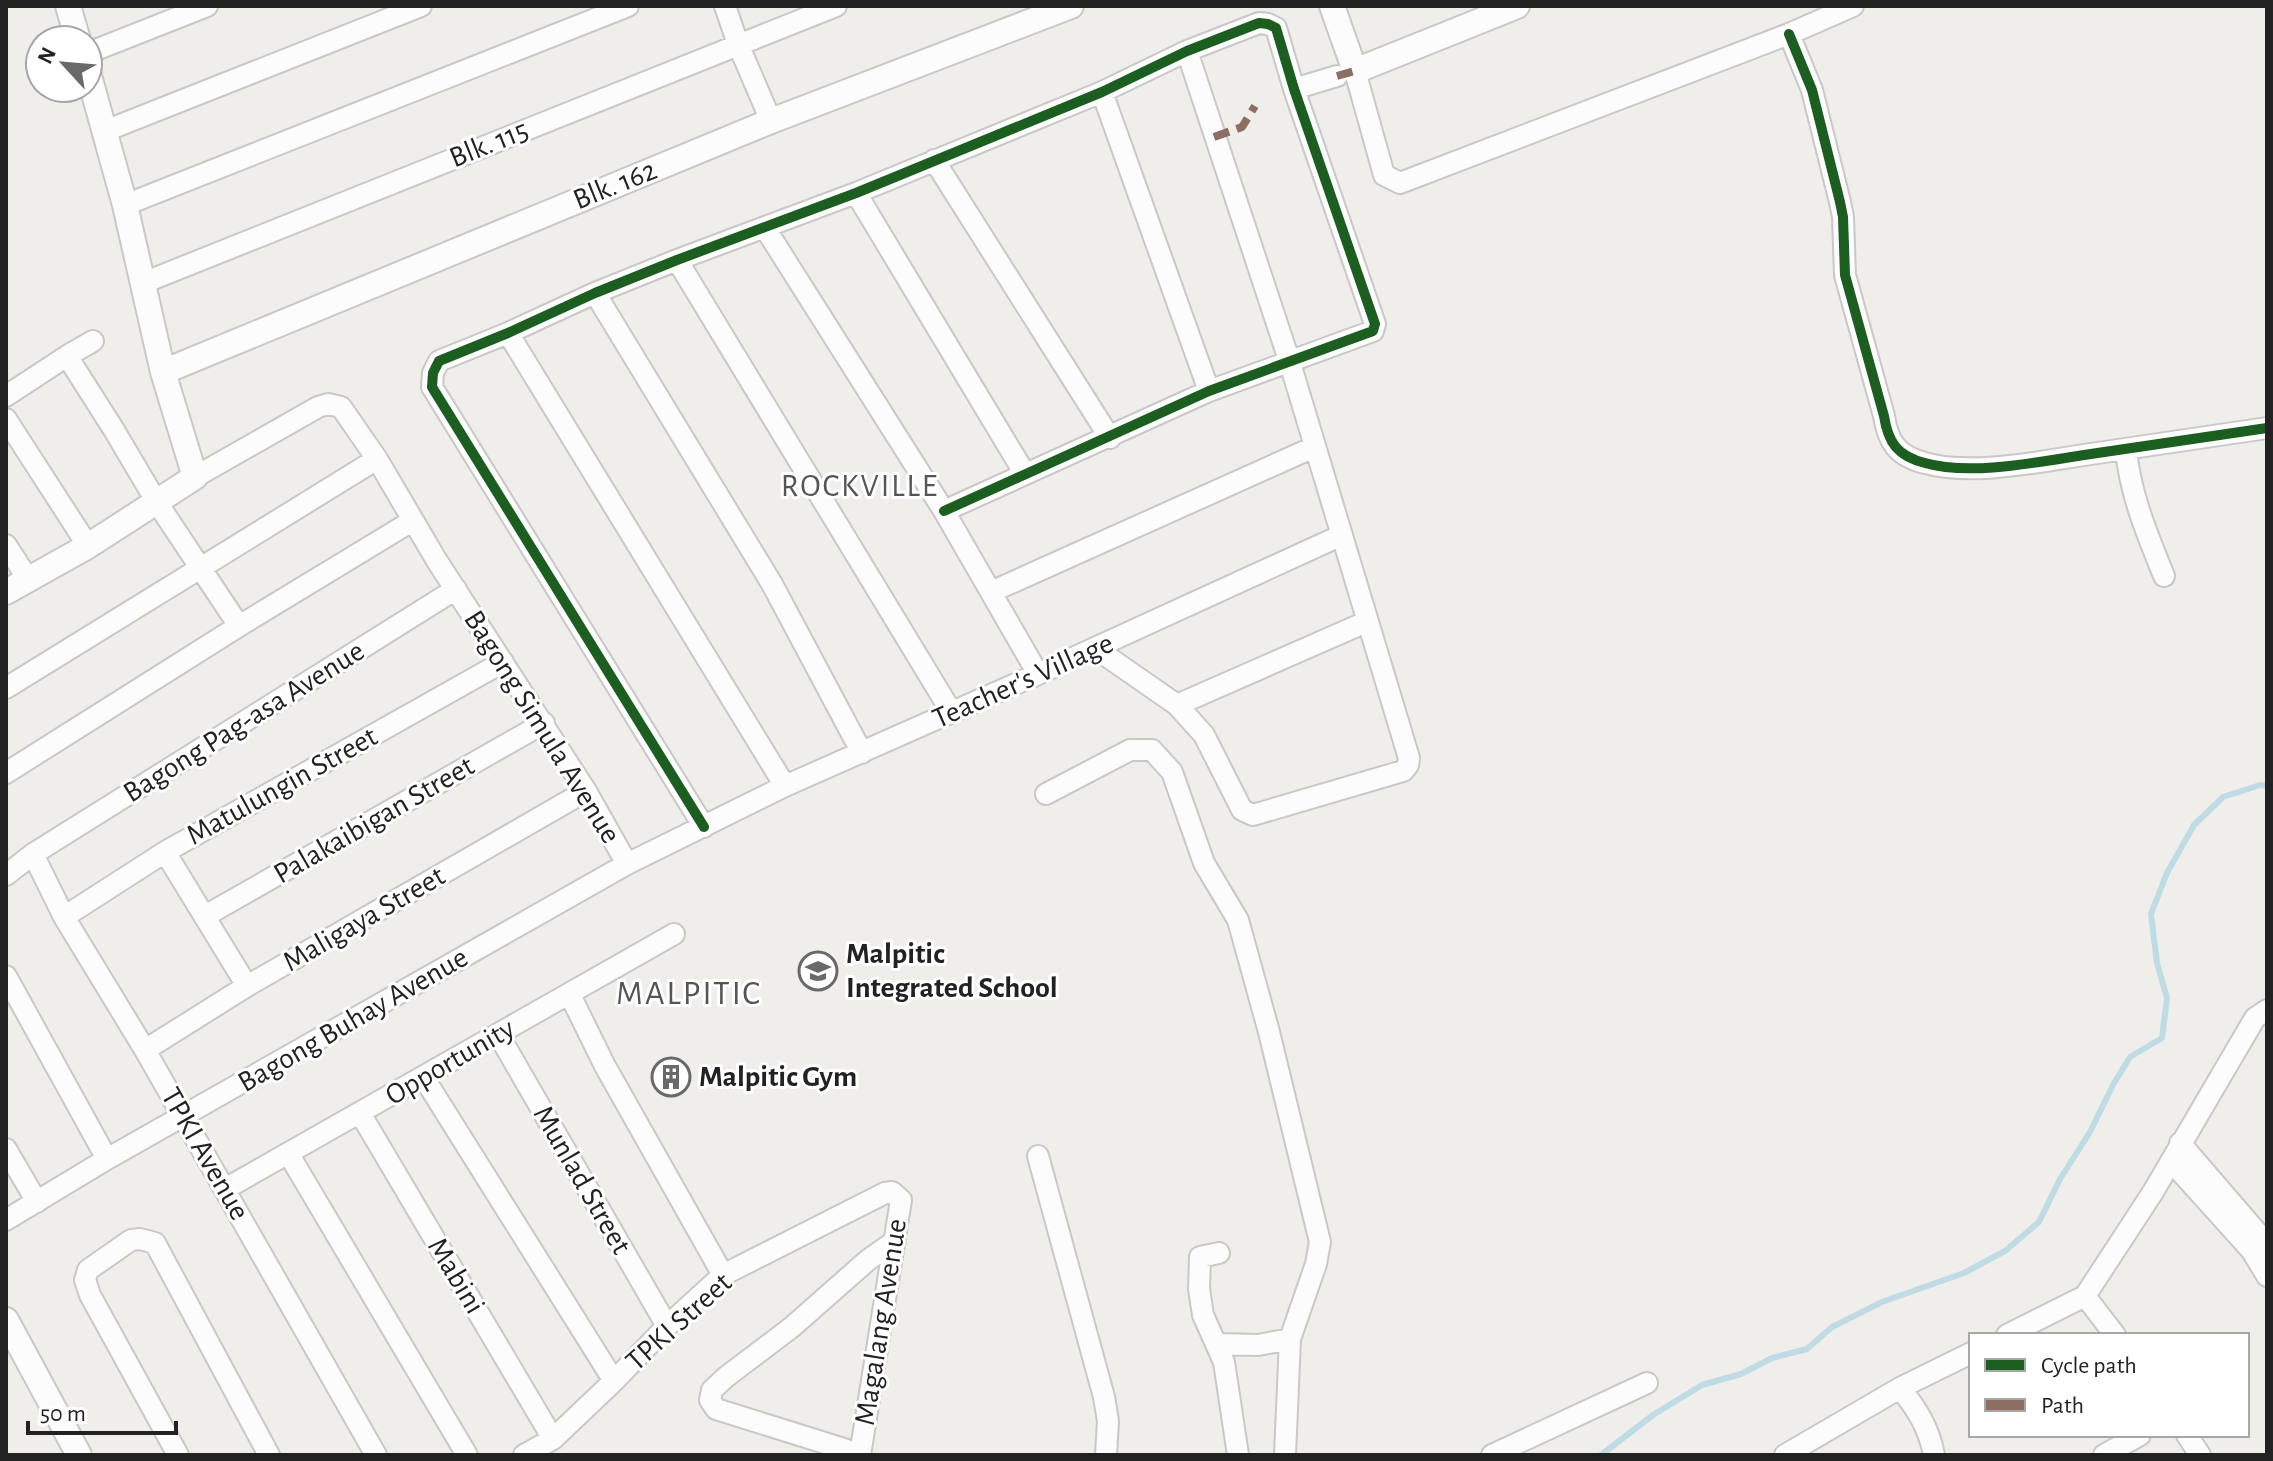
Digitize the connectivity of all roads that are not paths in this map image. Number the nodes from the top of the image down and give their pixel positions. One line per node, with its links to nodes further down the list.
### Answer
1 (207, 6): 12 (street)
2 (421, 6): 19 (street)
3 (628, 6): 22 (street)
4 (725, 6): 11 (street)
5 (836, 6): 11 (street, Blk. 115)
6 (1071, 6): 18 (street, Blk. 162)
7 (1332, 6): 14 (street)
8 (1517, 6): 14 (street)
9 (1853, 6): 10 (street)
10 (1789, 34): 14 (street); 38 (street)
11 (738, 44): 18 (street); 25 (street, Blk. 115)
12 (104, 47)
13 (1187, 51): 15 (street); 16 (street); 30 (street)
14 (1346, 74): 15 (street)
15 (1294, 89): 30 (street)
16 (1102, 92): 20 (street); 32 (street)
17 (97, 104): 19 (street)
18 (771, 121): 31 (street, Blk. 162)
19 (105, 131): 22 (street)
20 (934, 160): 21 (street); 36 (street)
21 (856, 193): 23 (street); 40 (street)
22 (125, 205): 25 (street)
23 (765, 228): 24 (street); 43 (street)
24 (677, 260): 26 (street); 61 (street)
25 (143, 283): 31 (street)
26 (595, 293): 27 (street); 63 (street)
27 (508, 333): 65 (street); 68 (street)
28 (93, 341): 29 (street)
29 (67, 356): 33 (street); 42 (street)
30 (1290, 363): 32 (street); 37 (street)
31 (163, 372): 41 (street)
32 (1209, 391): 36 (street)
33 (6, 396)
34 (6, 419): 47 (street)
35 (2267, 428): 38 (street)
36 (1110, 438): 40 (street)
37 (1314, 447): 45 (street); 53 (street)
38 (2126, 449): 49 (street)
39 (377, 459): 41 (street, Bagong Simula Avenue); 44 (street, Bagong Simula Avenue); 48 (street)
40 (1025, 474): 43 (street)
41 (195, 477): 42 (street)
42 (156, 501): 47 (street); 48 (street)
43 (944, 511): 53 (street)
44 (412, 521): 51 (street, Bagong Simula Avenue); 55 (street)
45 (1342, 535): 54 (street); 56 (street, Teacher's Village)
46 (6, 545): 50 (street)
47 (88, 546): 50 (street)
48 (200, 567): 55 (street); 59 (street)
49 (2164, 576)
50 (28, 579): 52 (street)
51 (456, 589): 57 (street, Bagong Simula Avenue); 70 (street, Bagong Pag-asa Avenue)
52 (6, 592)
53 (991, 592): 58 (street)
54 (1366, 622): 60 (street); 60 (street)
55 (239, 626): 64 (street)
56 (1095, 648): 58 (street, Teacher's Village); 60 (street)
57 (503, 662): 62 (street, Bagong Simula Avenue); 69 (street, Matulungin Street)
58 (1038, 674): 61 (street, Teacher's Village)
59 (6, 688)
60 (1177, 705)
61 (952, 713): 63 (street, Teacher's Village)
62 (544, 723): 66 (street, Bagong Simula Avenue); 73 (street, Palakaibigan Street)
63 (862, 753): 65 (street, Teacher's Village)
64 (6, 773)
65 (785, 786): 68 (street, Teacher's Village)
66 (586, 791): 71 (street, Bagong Simula Avenue); 77 (street, Maligaya Street)
67 (1046, 794): 104 (street)
68 (704, 827): 71 (street, Bagong Buhay Avenue)
69 (165, 852): 73 (street); 74 (street, Matulungin Street)
70 (33, 854): 72 (street, Bagong Pag-asa Avenue); 74 (street, TPKI Avenue)
71 (627, 864): 84 (street, Bagong Buhay Avenue)
72 (6, 875)
73 (205, 916): 77 (street)
74 (64, 917): 81 (street, TPKI Avenue)
75 (674, 934): 78 (street, Opportunity)
76 (6, 976): 89 (street)
77 (247, 986): 81 (street, Maligaya Street)
78 (570, 995): 80 (street, Opportunity); 97 (street)
79 (2267, 1010): 86 (street)
80 (498, 1034): 82 (street, Opportunity); 101 (street, Munlad Street)
81 (145, 1050): 84 (street, TPKI Avenue)
82 (424, 1078): 83 (street, Opportunity); 107 (street)
83 (360, 1113): 87 (street, Opportunity); 112 (street, Mabini)
84 (183, 1116): 89 (street, Bagong Buhay Avenue); 90 (street, TPKI Avenue)
85 (6, 1149): 92 (street)
86 (2176, 1152): 95 (street); 98 (street); 99 (street)
87 (288, 1153): 90 (street, Opportunity); 117 (street)
88 (1038, 1156): 120 (street)
89 (107, 1159): 92 (street, Bagong Buhay Avenue)
90 (225, 1189): 116 (street, TPKI Avenue)
91 (892, 1192): 94 (street, Magalang Avenue); 97 (street, TPKI Street)
92 (37, 1202): 93 (street, Bagong Buhay Avenue)
93 (6, 1220)
94 (895, 1241): 119 (street, Magalang Avenue); 119 (street)
95 (2267, 1244)
96 (1219, 1253): 105 (street)
97 (723, 1275): 101 (street, TPKI Street)
98 (2267, 1276)
99 (2085, 1296): 102 (street); 103 (street)
100 (6, 1320): 113 (street)
101 (667, 1326): 107 (street, TPKI Street)
102 (2011, 1333)
103 (2113, 1333)
104 (1290, 1339): 105 (street); 122 (street)
105 (1217, 1344): 121 (street)
106 (1969, 1354): 109 (street)
107 (614, 1381): 112 (street, TPKI Street)
108 (1647, 1383): 123 (street)
109 (1900, 1388): 124 (street); 125 (street)
110 (2136, 1437): 126 (street)
111 (2188, 1437): 127 (street)
112 (553, 1439): 118 (street, TPKI Street)
113 (79, 1455)
114 (178, 1455): 115 (street)
115 (269, 1455)
116 (376, 1455)
117 (467, 1455)
118 (524, 1455)
119 (859, 1455)
120 (1106, 1455)
121 (1238, 1455)
122 (1285, 1455)
123 (1492, 1455)
124 (1785, 1455)
125 (1934, 1455)
126 (2104, 1455)
127 (2200, 1455)

